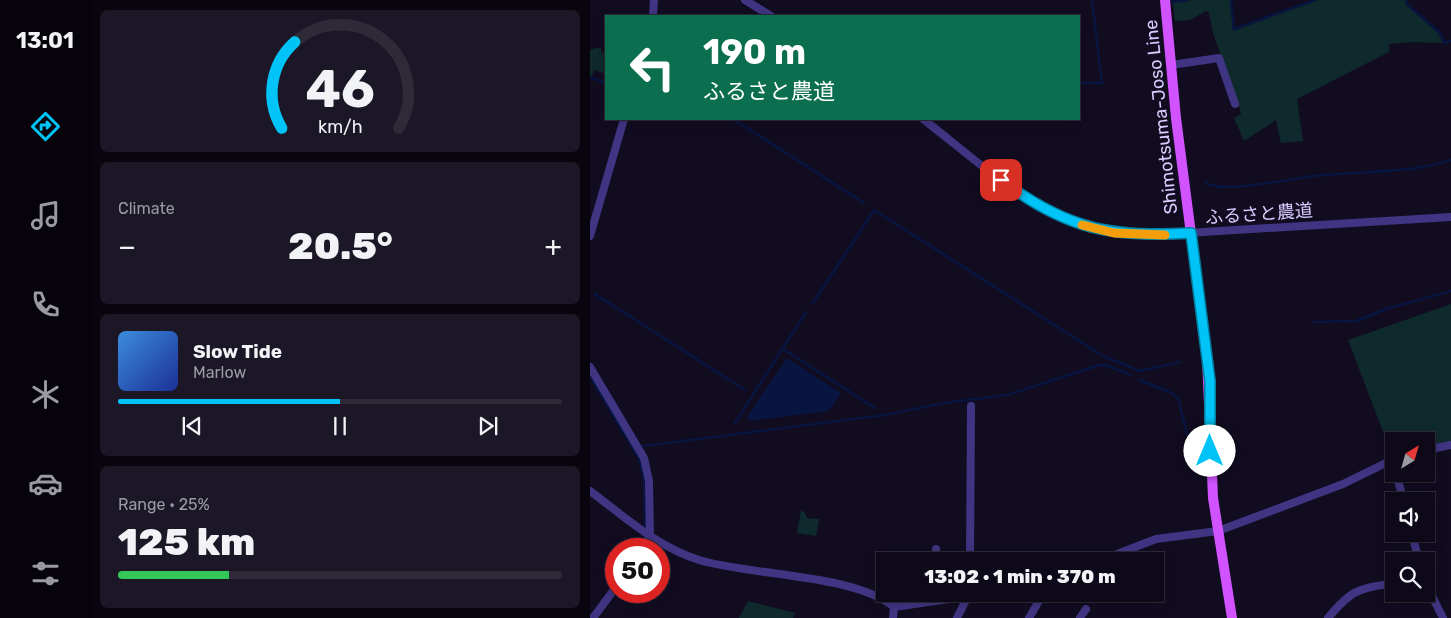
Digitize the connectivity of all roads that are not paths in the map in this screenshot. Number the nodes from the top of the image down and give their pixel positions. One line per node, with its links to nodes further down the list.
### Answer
1 (654, 0): 4 (street)
2 (745, 0): 5 (street)
3 (1165, 0): 6 (main road, Shimotsuma-Joso Line)
4 (653, 15)
5 (768, 15)
6 (1171, 65): 7 (street); 11 (main road, Shimotsuma-Joso Line)
7 (1235, 104)
8 (624, 120): 12 (street)
9 (924, 120): 11 (street, ふるさと農道)
10 (1451, 217): 11 (street, ふるさと農道)
11 (1191, 233): 19 (main road, Shimotsuma-Joso Line)
12 (590, 236)
13 (590, 367): 20 (street)
14 (971, 406): 21 (street)
15 (1451, 445): 16 (street)
16 (1435, 448)
17 (1385, 465): 19 (street)
18 (590, 491): 20 (street)
19 (1218, 531): 22 (street); 35 (main road, Shimotsuma-Joso Line)
20 (650, 536): 30 (street)
21 (970, 552)
22 (1122, 552)
23 (1385, 584): 36 (street)
24 (605, 602): 31 (street)
25 (925, 602): 30 (street)
26 (966, 602): 32 (street)
27 (1039, 602): 33 (street)
28 (1435, 602): 37 (street)
29 (1086, 609): 34 (street)
30 (895, 614)
31 (593, 618)
32 (957, 618)
33 (1029, 618)
34 (1080, 618)
35 (1232, 618)
36 (1328, 618)
37 (1443, 618)

